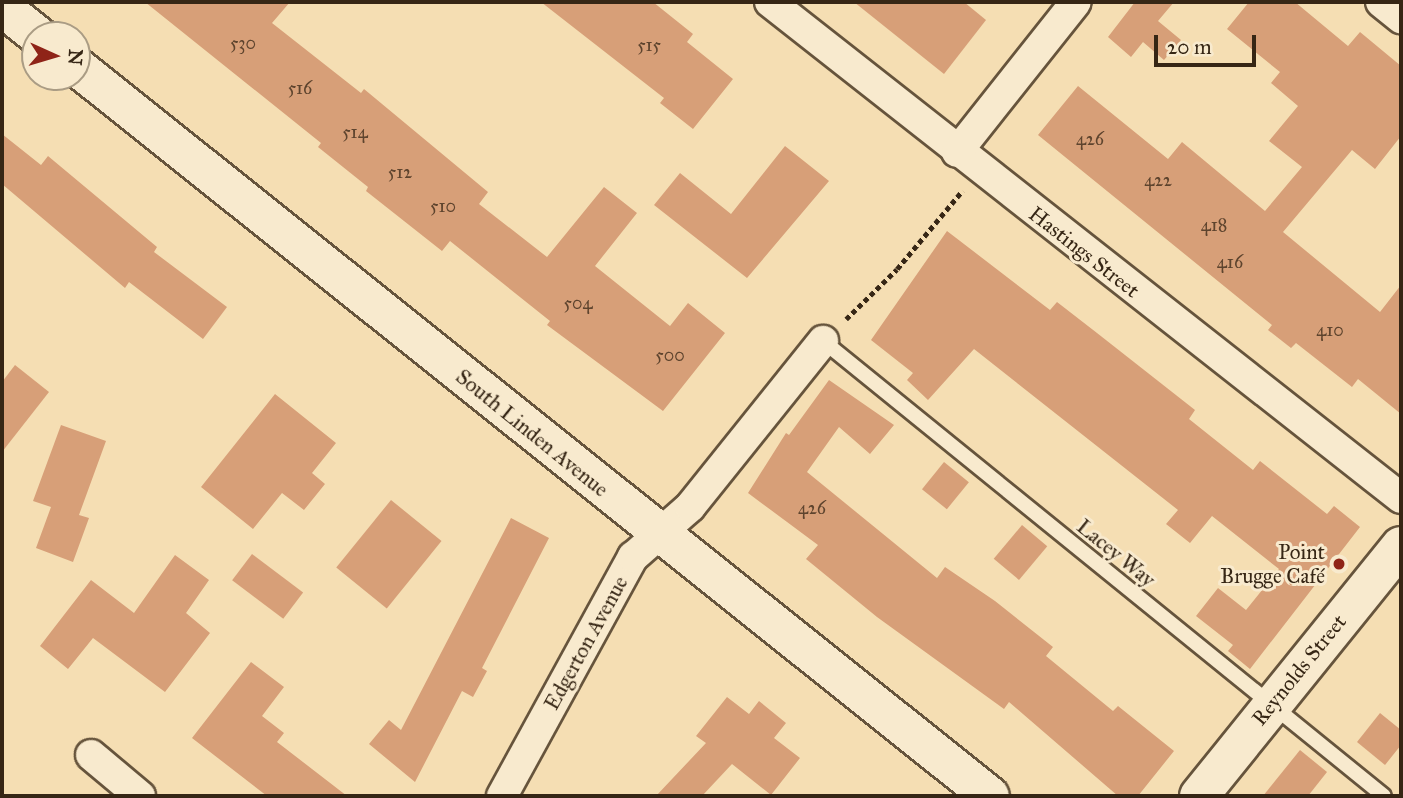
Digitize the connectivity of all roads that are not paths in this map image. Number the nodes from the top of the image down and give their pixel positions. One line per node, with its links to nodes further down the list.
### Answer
1 (770, 2): 8 (street, Hastings Street)
2 (1076, 2): 8 (street)
3 (1381, 2): 5 (street)
4 (2, 6): 6 (street)
5 (1401, 18)
6 (21, 22)
7 (91, 78): 11 (street, South Linden Avenue)
8 (957, 152): 10 (street, Hastings Street)
9 (823, 341): 11 (street, Edgerton Avenue); 13 (lane, Lacey Way)
10 (1401, 498)
11 (659, 533): 16 (street, Edgerton Avenue); 17 (street, South Linden Avenue)
12 (1401, 546): 13 (street, Reynolds Street)
13 (1271, 706): 18 (street, Reynolds Street); 19 (lane, Lacey Way)
14 (91, 755): 15 (street)
15 (140, 796)
16 (502, 796)
17 (990, 796)
18 (1199, 796)
19 (1384, 796)

